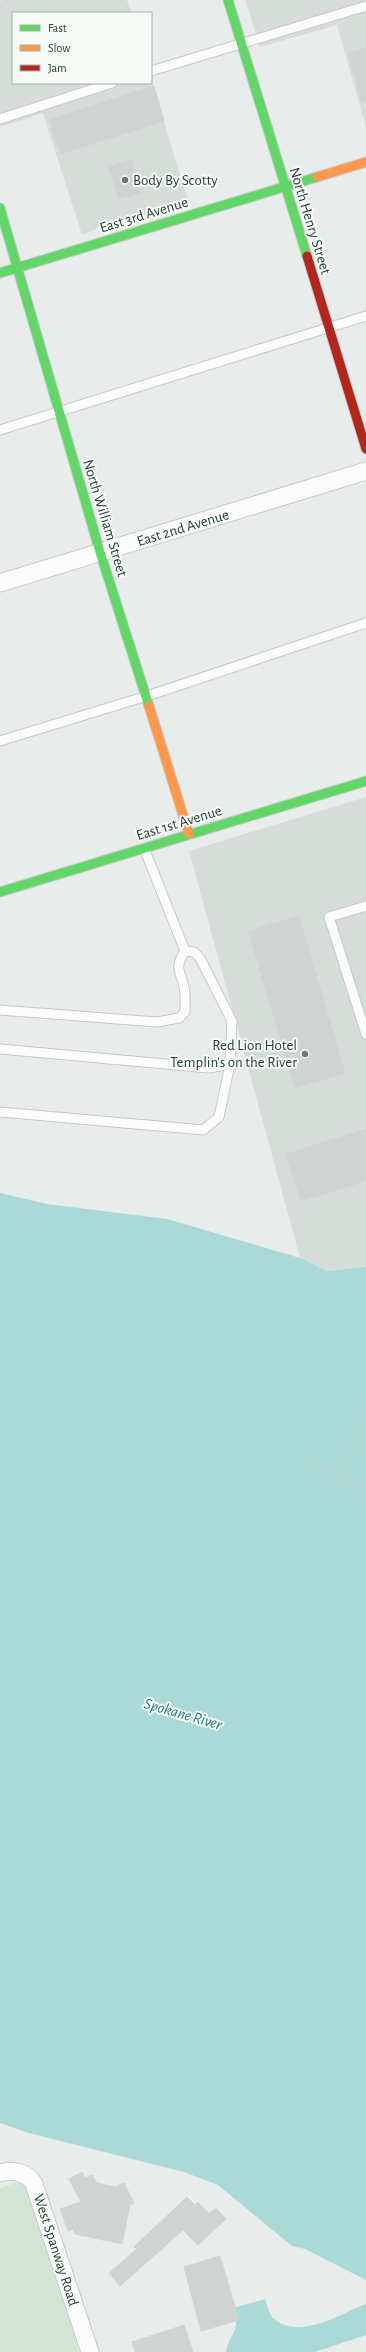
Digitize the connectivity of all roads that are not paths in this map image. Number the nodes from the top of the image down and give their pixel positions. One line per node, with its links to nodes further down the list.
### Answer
1 (228, 0): 3 (street, North Henry Street)
2 (366, 6): 3 (lane)
3 (242, 43): 4 (lane); 8 (street, North Henry Street)
4 (152, 71)
5 (109, 84): 6 (lane)
6 (0, 119)
7 (366, 162): 8 (street, East 3rd Avenue)
8 (285, 186): 10 (street, East 3rd Avenue); 13 (street, North Henry Street)
9 (0, 208): 10 (street, North William Street)
10 (18, 268): 11 (street, East 3rd Avenue); 14 (street, North William Street)
11 (0, 274)
12 (366, 316): 13 (lane)
13 (328, 328): 14 (lane); 16 (street, North Henry Street)
14 (58, 412): 15 (lane); 18 (street, North William Street)
15 (0, 430)
16 (366, 449)
17 (366, 472): 18 (street, East 2nd Avenue)
18 (100, 552): 19 (street, East 2nd Avenue); 21 (street, North William Street)
19 (0, 583)
20 (366, 624): 21 (lane)
21 (147, 696): 22 (lane); 24 (street, North William Street)
22 (0, 741)
23 (366, 781): 24 (street, East 1st Avenue)
24 (189, 834): 25 (street, East 1st Avenue)
25 (144, 848): 26 (street, East 1st Avenue); 28 (lane)
26 (0, 892)
27 (366, 906): 30 (lane)
28 (185, 951): 29 (lane); 32 (lane)
29 (0, 1010)
30 (366, 1034)
31 (0, 1049): 32 (lane)
32 (230, 1064): 33 (lane)
33 (0, 1112)
34 (0, 2172): 35 (street, West Spanway Road)
35 (90, 2352)

